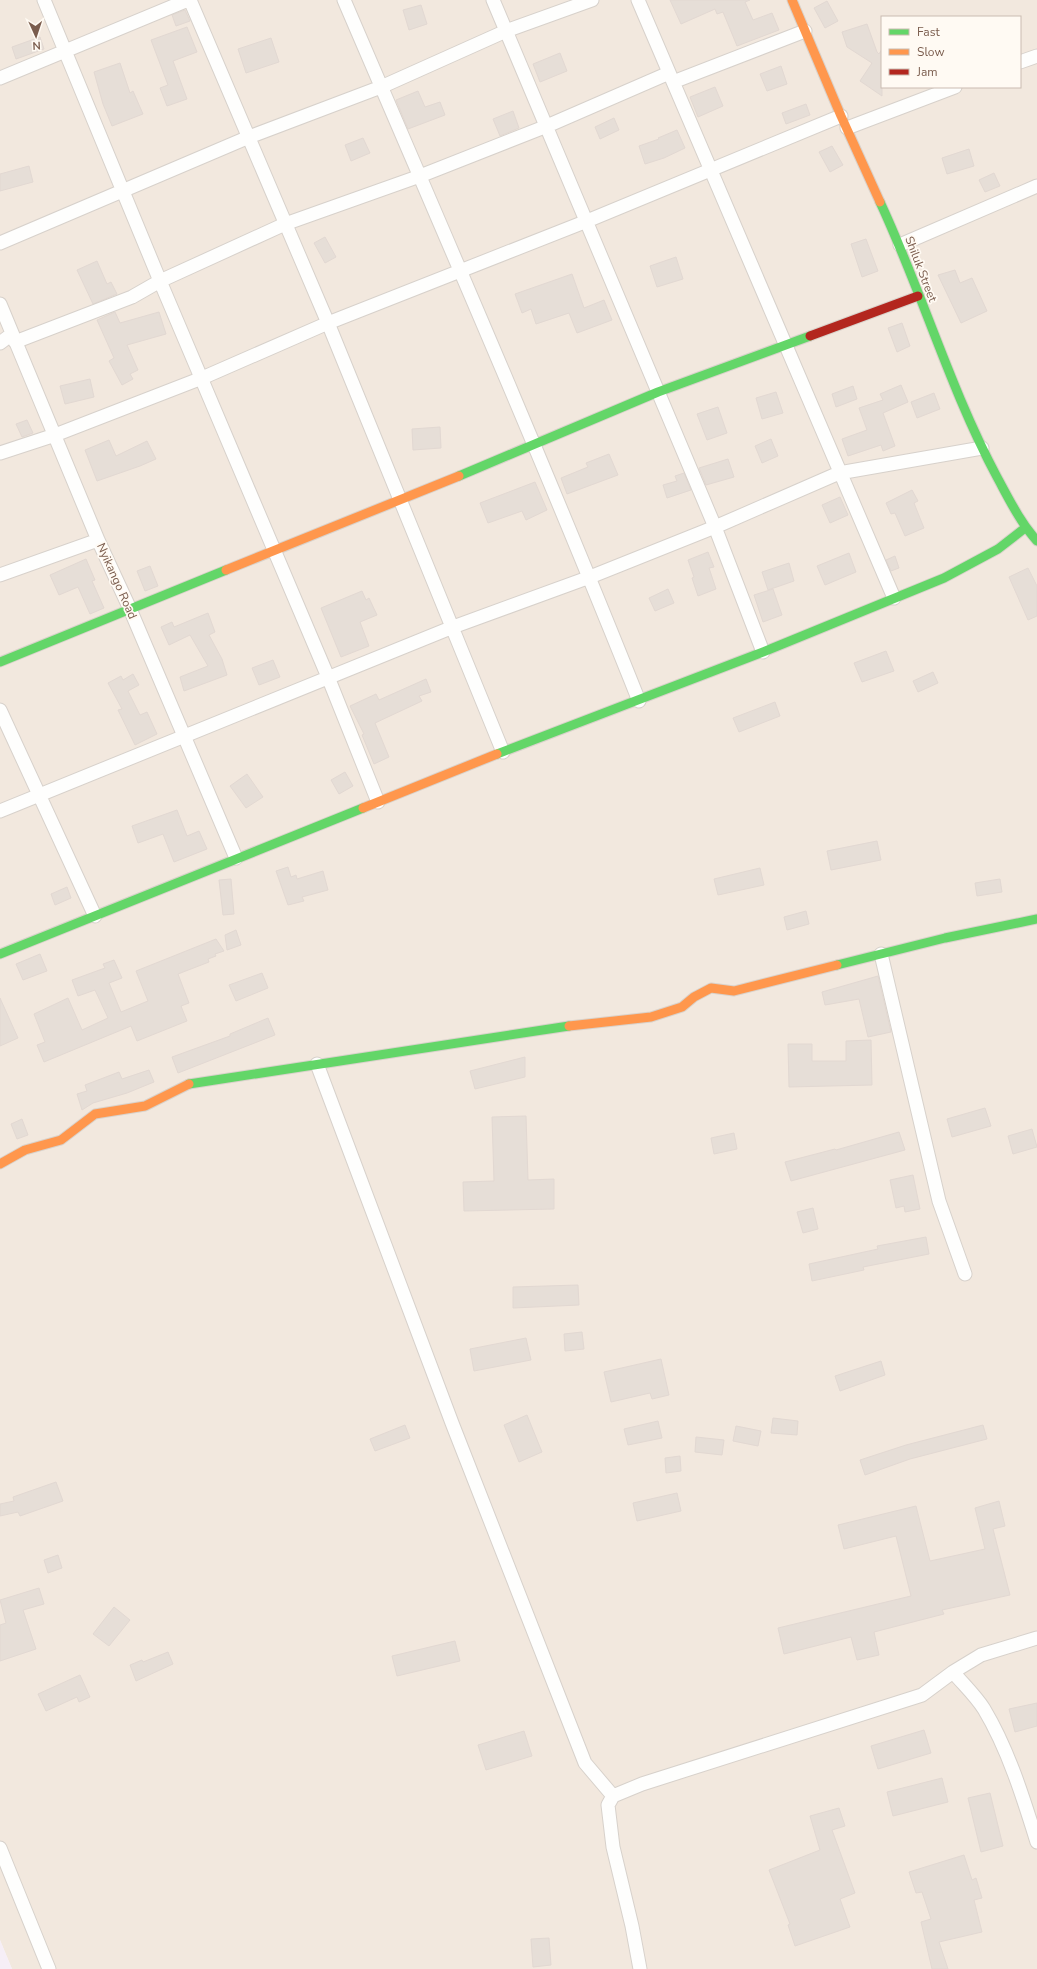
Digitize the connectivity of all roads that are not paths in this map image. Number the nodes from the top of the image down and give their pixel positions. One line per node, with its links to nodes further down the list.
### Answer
1 (44, 0): 10 (street)
2 (189, 0): 10 (street); 20 (street)
3 (344, 0): 15 (street)
4 (493, 0): 8 (street)
5 (592, 0): 8 (street)
6 (638, 0): 13 (street)
7 (792, 0): 9 (street, Shiluk Street)
8 (506, 31): 15 (street); 18 (street)
9 (805, 31): 13 (street); 17 (street, Shiluk Street)
10 (65, 51): 14 (street); 24 (street)
11 (1037, 56): 12 (street)
12 (1021, 62)
13 (671, 77): 18 (street); 21 (street)
14 (0, 78)
15 (381, 87): 20 (street); 22 (street)
16 (952, 88): 19 (street)
17 (841, 116): 19 (street, Shiluk Street); 21 (street)
18 (547, 126): 22 (street); 25 (street)
19 (847, 128): 28 (street, Shiluk Street)
20 (249, 137): 24 (street); 26 (street)
21 (711, 170): 25 (street); 36 (street)
22 (420, 176): 26 (street); 29 (street)
23 (1037, 186): 28 (street)
24 (122, 191): 27 (street); 30 (street)
25 (587, 221): 29 (street); 38 (street)
26 (285, 224): 30 (street); 33 (street)
27 (0, 243)
28 (900, 245): 31 (street, Shiluk Street)
29 (460, 270): 33 (street); 40 (street)
30 (160, 281): 34 (street); 37 (street)
31 (918, 296): 36 (street); 41 (street, Shiluk Street)
32 (0, 304): 34 (street, Nyikango Road)
33 (328, 323): 37 (street); 44 (street)
34 (14, 338): 35 (street); 39 (street, Nyikango Road)
35 (0, 343)
36 (786, 346): 38 (street); 43 (street)
37 (202, 378): 39 (street); 49 (street)
38 (658, 392): 40 (street); 45 (street)
39 (55, 435): 42 (street); 47 (street, Nyikango Road)
40 (534, 446): 44 (street); 51 (street)
41 (982, 448): 43 (street); 46 (street, Shiluk Street)
42 (0, 453)
43 (839, 473): 45 (street); 52 (street)
44 (400, 500): 49 (street); 54 (street)
45 (715, 527): 51 (street); 55 (street)
46 (1025, 528): 48 (street, Shiluk Street); 52 (street)
47 (98, 540): 50 (street); 53 (street, Nyikango Road)
48 (1037, 541)
49 (275, 551): 53 (street); 57 (street)
50 (0, 575)
51 (590, 577): 54 (street); 58 (street)
52 (894, 598): 55 (street)
53 (130, 609): 56 (street); 60 (street, Nyikango Road)
54 (453, 627): 57 (street); 61 (street)
55 (763, 652): 58 (street)
56 (0, 662)
57 (328, 677): 60 (street); 63 (street)
58 (639, 701): 61 (street)
59 (0, 710): 62 (street)
60 (184, 735): 62 (street); 65 (street, Nyikango Road)
61 (503, 752): 63 (street)
62 (39, 795): 64 (street); 66 (street)
63 (378, 802): 65 (street)
64 (0, 811)
65 (236, 858): 66 (street)
66 (95, 916): 68 (street)
67 (1037, 919): 69 (street)
68 (0, 954)
69 (881, 954): 70 (street); 72 (street)
70 (317, 1064): 71 (street); 75 (street)
71 (0, 1164)
72 (965, 1274)
73 (1037, 1638): 74 (street)
74 (953, 1672): 75 (street); 76 (street)
75 (612, 1796): 79 (street)
76 (1037, 1842)
77 (0, 1848): 78 (street)
78 (49, 1969)
79 (640, 1969)

